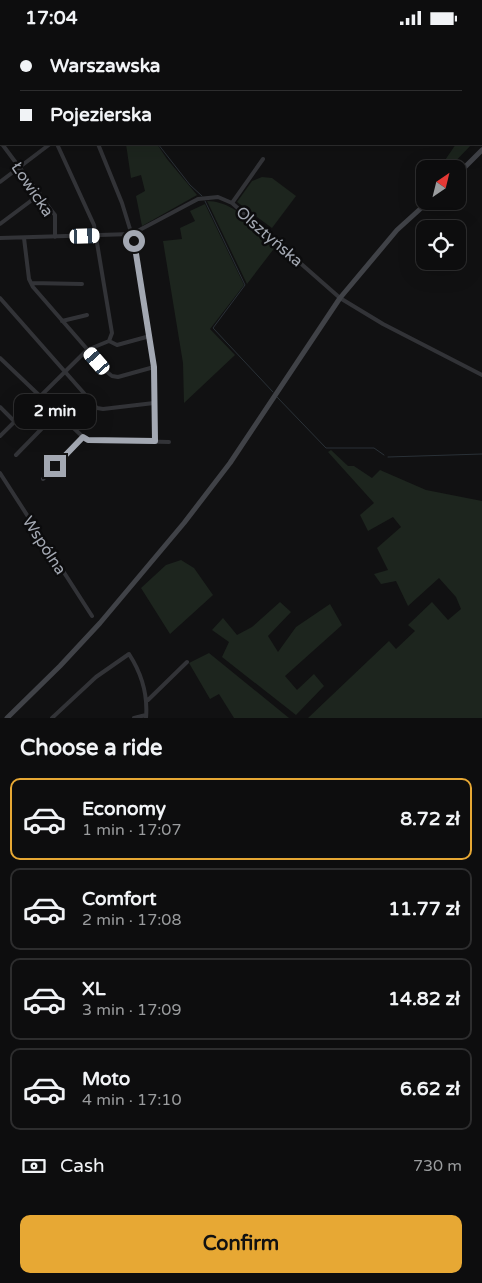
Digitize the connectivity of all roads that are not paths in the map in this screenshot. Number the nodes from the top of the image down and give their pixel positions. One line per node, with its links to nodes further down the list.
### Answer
1 (3, 145): 8 (street, Łowicka)
2 (49, 145): 8 (street)
3 (57, 145): 15 (street)
4 (98, 145): 14 (street)
5 (482, 150): 7 (main road)
6 (263, 159): 11 (street)
7 (466, 166)
8 (20, 167): 9 (street); 10 (street, Łowicka)
9 (0, 182)
10 (40, 193): 13 (street); 16 (street, Łowicka)
11 (232, 203): 14 (street, Olsztyńska); 22 (street, Olsztyńska)
12 (419, 210): 22 (main road)
13 (0, 224)
14 (132, 234): 15 (street, Olsztyńska); 25 (street)
15 (96, 235): 16 (street, Olsztyńska); 26 (street)
16 (55, 237): 18 (street, Olsztyńska)
17 (0, 238): 18 (street, Olsztyńska)
18 (24, 238): 19 (street)
19 (31, 283): 20 (street); 24 (street)
20 (82, 284)
21 (0, 298): 30 (street)
22 (340, 298): 31 (street, Olsztyńska); 48 (main road)
23 (87, 315): 24 (street)
24 (62, 321): 27 (street)
25 (150, 336): 26 (street); 29 (street)
26 (109, 341): 27 (street)
27 (87, 350): 29 (street); 30 (street)
28 (0, 358): 32 (street)
29 (154, 367): 33 (street)
30 (63, 373): 32 (street); 33 (street)
31 (482, 375)
32 (41, 396): 35 (street); 36 (street)
33 (154, 403): 39 (street)
34 (0, 407): 36 (street)
35 (57, 413): 38 (street); 41 (street)
36 (14, 421): 37 (street)
37 (0, 436)
38 (83, 437): 39 (street); 43 (street)
39 (155, 441): 40 (street)
40 (169, 442)
41 (16, 455)
42 (0, 473): 44 (street, Wspólna)
43 (43, 479)
44 (92, 615)
45 (187, 662): 46 (street)
46 (148, 700): 47 (street); 49 (street)
47 (146, 717): 50 (street)
48 (7, 718)
49 (52, 718)
50 (134, 718)

